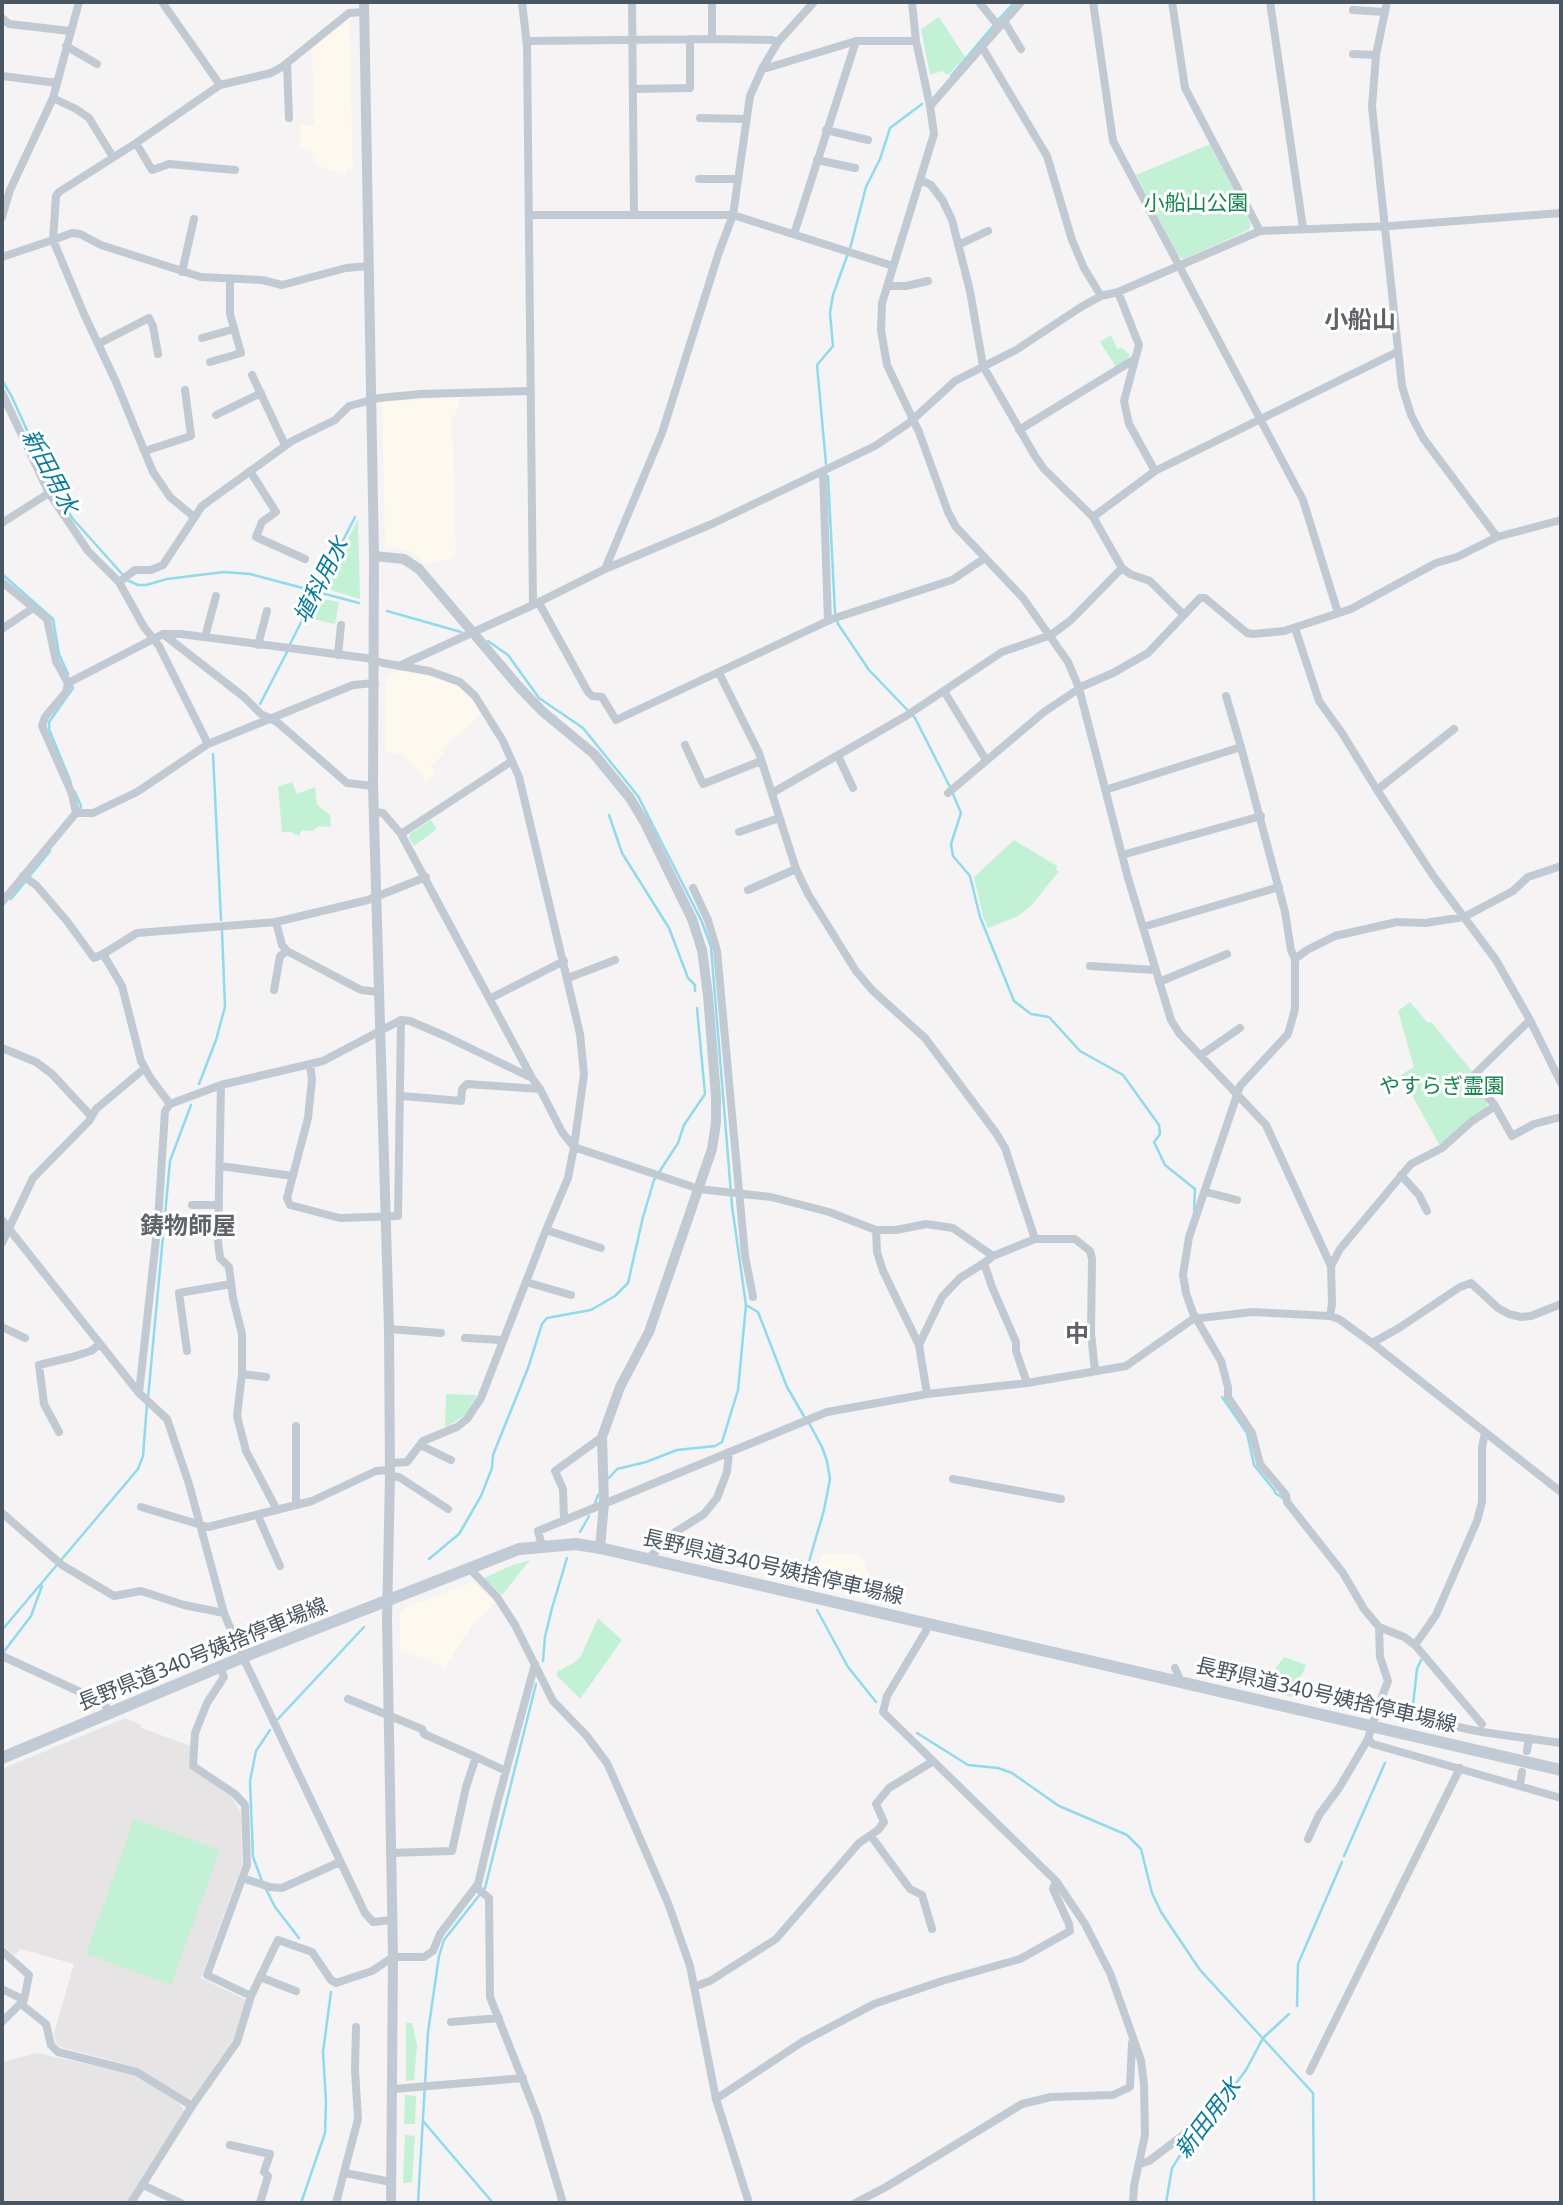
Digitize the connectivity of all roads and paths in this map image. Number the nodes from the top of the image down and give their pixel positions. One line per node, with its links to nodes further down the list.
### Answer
1 (79, 2): 21 (street)
2 (162, 2): 39 (street)
3 (522, 2): 25 (street)
4 (632, 2): 24 (street)
5 (712, 2): 23 (street)
6 (798, 2): 16 (street)
7 (814, 2): 16 (street)
8 (912, 2): 27 (street)
9 (979, 2): 20 (street)
10 (1021, 2): 20 (street)
11 (1093, 2): 73 (street)
12 (1172, 2): 66 (street)
13 (1270, 2): 64 (street)
14 (1387, 2): 18 (street)
15 (364, 7): 34 (street); 72 (street)
16 (807, 9): 28 (street)
17 (1353, 10): 18 (street)
18 (1385, 12): 33 (street)
19 (2, 18): 21 (street)
20 (999, 23): 30 (street); 31 (street)
21 (70, 31): 29 (street)
22 (690, 39): 23 (street); 24 (street); 40 (street)
23 (712, 39): 28 (street)
24 (633, 40): 25 (street); 40 (street)
25 (527, 41): 59 (street)
26 (856, 41): 27 (street); 36 (street); 46 (street)
27 (916, 41): 42 (street)
28 (778, 42): 36 (street)
29 (66, 46): 35 (street); 38 (street)
30 (982, 47): 42 (street); 79 (street)
31 (1021, 49)
32 (1353, 54): 33 (street)
33 (1376, 55): 63 (street)
34 (287, 63): 39 (street); 43 (street)
35 (97, 64)
36 (763, 67): 45 (street)
37 (2, 76): 38 (street)
38 (57, 83): 41 (street)
39 (220, 85): 48 (street)
40 (633, 89): 58 (street)
41 (53, 98): 49 (street); 56 (street)
42 (930, 106): 55 (street)
43 (289, 118)
44 (700, 118): 45 (street)
45 (745, 119): 53 (street)
46 (826, 130): 47 (street); 50 (street)
47 (868, 140)
48 (136, 143): 49 (street); 52 (street)
49 (114, 157): 68 (street)
50 (817, 160): 51 (street); 67 (street)
51 (855, 168)
52 (235, 170)
53 (738, 178): 54 (street); 60 (street)
54 (699, 179)
55 (921, 180): 69 (street); 71 (street)
56 (4, 198): 61 (street)
57 (1561, 213): 63 (street)
58 (634, 214): 59 (street); 60 (street)
59 (529, 215): 90 (street)
60 (733, 215): 67 (street); 113 (street)
61 (2, 217)
62 (194, 219): 74 (street)
63 (1384, 226): 64 (street); 83 (street)
64 (1303, 228): 66 (street)
65 (988, 231): 69 (street)
66 (1260, 231): 73 (street)
67 (794, 233): 71 (street)
68 (53, 240): 70 (street); 74 (street); 82 (street)
69 (958, 245): 87 (street)
70 (2, 257)
71 (893, 265): 77 (street)
72 (368, 266): 75 (street); 93 (street)
73 (1179, 266): 78 (street); 96 (street)
74 (182, 272): 75 (street)
75 (230, 279): 80 (street)
76 (928, 281): 77 (street)
77 (887, 286): 95 (street)
78 (1118, 292): 79 (street); 85 (street)
79 (1101, 296): 87 (street)
80 (234, 329): 81 (street); 86 (street)
81 (202, 338)
82 (98, 344): 84 (street); 99 (street)
83 (1397, 352): 96 (street); 108 (street)
84 (158, 354)
85 (1135, 359): 97 (street); 101 (street)
86 (209, 362)
87 (984, 366): 95 (street); 97 (street)
88 (252, 375): 92 (street)
89 (185, 390): 99 (street)
90 (531, 391): 93 (street); 117 (street)
91 (2, 393): 103 (street)
92 (261, 393): 94 (street); 98 (street)
93 (371, 400): 98 (street); 109 (street)
94 (216, 415)
95 (913, 419): 102 (street); 111 (street)
96 (1259, 420): 101 (street); 120 (street)
97 (1019, 430): 105 (street)
98 (285, 445): 100 (street)
99 (145, 451): 104 (street)
100 (250, 471): 104 (street); 110 (street)
101 (1155, 471): 105 (street)
102 (823, 472): 113 (street); 122 (street)
103 (49, 494): 107 (street); 114 (street)
104 (194, 517): 114 (street)
105 (1093, 517): 112 (street)
106 (1561, 520): 108 (street)
107 (2, 523)
108 (1497, 537): 120 (street)
109 (374, 556): 126 (street); 133 (street)
110 (305, 558)
111 (985, 558): 122 (street); 128 (street)
112 (1122, 568): 121 (street); 128 (street)
113 (605, 569): 117 (street)
114 (122, 579): 130 (street)
115 (2, 582): 118 (street)
116 (216, 596): 129 (street)
117 (536, 604): 126 (street); 135 (street)
118 (33, 608): 125 (street); 136 (street)
119 (267, 611): 131 (street)
120 (1338, 613): 124 (street)
121 (1183, 614): 124 (street); 138 (street)
122 (830, 620): 135 (street)
123 (341, 625): 132 (street)
124 (1295, 628): 153 (street)
125 (2, 629)
126 (473, 633): 134 (street); 213 (street)
127 (163, 634): 129 (street); 130 (street); 141 (street)
128 (1051, 635): 138 (street); 139 (street)
129 (205, 637): 131 (street)
130 (156, 640): 136 (street); 143 (street)
131 (258, 645): 132 (street)
132 (338, 655): 133 (street)
133 (374, 661): 134 (street); 137 (street)
134 (399, 666): 148 (street)
135 (719, 673): 149 (street)
136 (68, 683): 157 (street)
137 (374, 683): 141 (street); 150 (street)
138 (1079, 688): 147 (street); 152 (street)
139 (944, 691): 146 (street); 147 (street)
140 (1226, 696): 145 (street)
141 (271, 719): 143 (street); 150 (street)
142 (1454, 729): 153 (street)
143 (208, 744): 157 (street)
144 (685, 745): 149 (street)
145 (1241, 747): 152 (street); 158 (street)
146 (838, 756): 151 (street); 154 (street)
147 (986, 760): 155 (street)
148 (512, 761): 161 (street); 180 (street)
149 (761, 761): 154 (street)
150 (373, 786): 156 (street)
151 (853, 788)
152 (1105, 790): 162 (street)
153 (1377, 790): 172 (street)
154 (772, 793): 159 (street)
155 (948, 793)
156 (374, 811): 161 (street); 170 (street)
157 (76, 813): 165 (street)
158 (1261, 816): 162 (street); 167 (street)
159 (779, 818): 160 (street); 164 (street)
160 (739, 832)
161 (401, 834): 166 (street)
162 (1122, 855): 174 (street)
163 (1561, 867): 172 (street)
164 (796, 869): 169 (street); 225 (street)
165 (23, 876): 171 (street); 176 (street)
166 (426, 877): 170 (street); 187 (street)
167 (1279, 887): 174 (street); 178 (street)
168 (693, 888): 215 (street)
169 (748, 890)
170 (377, 896): 173 (street); 186 (street)
171 (2, 902)
172 (1464, 917): 178 (street); 189 (street)
173 (276, 922): 175 (street); 176 (street)
174 (1143, 927): 182 (street)
175 (287, 951): 185 (street); 186 (street)
176 (103, 954): 195 (street)
177 (1227, 954): 184 (street)
178 (1295, 959): 202 (street)
179 (615, 960): 183 (street)
180 (564, 961): 183 (street); 187 (street)
181 (1090, 966): 182 (street)
182 (1155, 970): 184 (street)
183 (568, 978): 209 (street)
184 (1159, 982): 193 (street)
185 (274, 990)
186 (379, 992): 191 (street)
187 (491, 998): 196 (street)
188 (401, 1020): 191 (street); 196 (street); 201 (street)
189 (1530, 1020): 197 (street); 204 (street)
190 (1240, 1028): 193 (street)
191 (380, 1031): 194 (street); 199 (street)
192 (2, 1048): 205 (street)
193 (1201, 1055): 202 (street)
194 (310, 1064): 198 (street); 212 (street)
195 (145, 1068): 203 (street); 205 (street)
196 (531, 1078): 200 (street)
197 (1561, 1083)
198 (221, 1085): 203 (street); 210 (street)
199 (382, 1088): 201 (street); 208 (street)
200 (540, 1089): 201 (street); 209 (street)
201 (402, 1092): 207 (street)
202 (1238, 1094): 214 (street); 230 (street)
203 (170, 1104): 253 (street)
204 (1495, 1105): 206 (street); 211 (street)
205 (92, 1116): 222 (street)
206 (1561, 1116)
207 (401, 1139): 208 (street); 220 (street)
208 (383, 1140): 220 (street)
209 (575, 1147): 213 (street); 223 (street)
210 (220, 1166): 212 (street); 218 (street)
211 (1401, 1175): 219 (street); 230 (street)
212 (293, 1176): 220 (street)
213 (699, 1189): 215 (street); 257 (street)
214 (1206, 1192): 216 (street); 237 (street)
215 (734, 1193): 224 (street); 234 (street)
216 (1237, 1200)
217 (192, 1205): 218 (street)
218 (219, 1205): 232 (street)
219 (1427, 1212)
220 (385, 1216): 239 (street)
221 (2, 1220): 222 (street)
222 (9, 1229): 226 (street); 245 (street)
223 (546, 1230): 227 (street); 231 (street)
224 (876, 1230): 228 (street); 246 (street)
225 (1035, 1240): 228 (street); 248 (street)
226 (2, 1242)
227 (601, 1248)
228 (993, 1256): 229 (street)
229 (984, 1263): 246 (street); 251 (street)
230 (1331, 1266): 236 (street)
231 (526, 1282): 233 (street); 243 (street)
232 (231, 1284): 247 (street); 249 (street)
233 (571, 1296)
234 (753, 1297)
235 (1561, 1304): 244 (street)
236 (1330, 1316): 237 (street); 244 (street)
237 (1197, 1319): 248 (street); 282 (street)
238 (2, 1328): 241 (street)
239 (388, 1329): 240 (street); 261 (street)
240 (441, 1334)
241 (25, 1338)
242 (465, 1338): 243 (street)
243 (503, 1340): 258 (street)
244 (1372, 1343): 256 (street)
245 (100, 1344): 253 (street); 255 (street)
246 (919, 1345): 252 (street)
247 (187, 1351)
248 (1096, 1371): 251 (street)
249 (242, 1374): 250 (street); 269 (street)
250 (266, 1377)
251 (1027, 1383): 252 (street)
252 (928, 1394): 259 (street)
253 (144, 1397): 273 (street)
254 (296, 1426): 266 (street)
255 (59, 1432)
256 (1485, 1433): 263 (street); 283 (street)
257 (602, 1437): 265 (street); 272 (street)
258 (420, 1445): 260 (street); 261 (street)
259 (729, 1452): 265 (street); 276 (street)
260 (451, 1460)
261 (390, 1470): 266 (street); 268 (street); 279 (street)
262 (954, 1479): 264 (street)
263 (1561, 1492)
264 (1060, 1499)
265 (604, 1504): 272 (street); 275 (street)
266 (296, 1505): 269 (street)
267 (141, 1507): 273 (street)
268 (448, 1509)
269 (277, 1510): 271 (street)
270 (2, 1513): 280 (street)
271 (258, 1516): 273 (street); 277 (street)
272 (565, 1521): 274 (street)
273 (201, 1526): 280 (street)
274 (542, 1546): 275 (main road, 長野県道340号姨捨停車場線); 278 (main road, 長野県道340号姨捨停車場線)
275 (600, 1548): 276 (main road, 長野県道340号姨捨停車場線)
276 (648, 1559): 281 (main road, 長野県道340号姨捨停車場線)
277 (279, 1566)
278 (470, 1569): 279 (main road, 長野県道340号姨捨停車場線); 286 (street)
279 (388, 1599): 285 (main road, 長野県道340号姨捨停車場線); 293 (street)
280 (224, 1613): 285 (street)
281 (927, 1623): 289 (main road, 長野県道340号姨捨停車場線); 301 (street)
282 (1379, 1627): 283 (street); 291 (street)
283 (1415, 1645): 294 (street)
284 (3, 1656): 292 (street)
285 (243, 1657): 287 (main road, 長野県道340号姨捨停車場線); 311 (street)
286 (535, 1664): 304 (street); 320 (street)
287 (220, 1667): 292 (main road, 長野県道340号姨捨停車場線); 312 (street)
288 (1175, 1668): 289 (street)
289 (1181, 1682): 295 (main road, 長野県道340号姨捨停車場線)
290 (348, 1699): 293 (street)
291 (1377, 1710): 295 (street); 296 (street)
292 (111, 1713): 300 (main road, 長野県道340号姨捨停車場線)
293 (387, 1716): 299 (street); 310 (street)
294 (1482, 1724)
295 (1370, 1733): 302 (street); 303 (main road, 長野県道340号姨捨停車場線); 309 (street)
296 (1529, 1738): 297 (street); 298 (street)
297 (1561, 1744)
298 (1527, 1751)
299 (476, 1757): 304 (street); 310 (street)
300 (2, 1758)
301 (932, 1762): 308 (street); 313 (street)
302 (1460, 1768): 306 (street); 330 (street)
303 (1561, 1770)
304 (506, 1771): 314 (street)
305 (1522, 1772): 306 (street)
306 (1520, 1785): 307 (street)
307 (1561, 1798)
308 (871, 1836): 316 (street); 320 (street)
309 (1308, 1839)
310 (390, 1853): 315 (street)
311 (340, 1863): 312 (street); 315 (street)
312 (242, 1878): 323 (street)
313 (1056, 1881): 329 (street); 333 (street)
314 (480, 1891): 318 (street); 325 (street)
315 (391, 1920): 318 (street)
316 (932, 1929)
317 (2, 1951): 324 (street)
318 (393, 1957): 319 (street); 332 (street)
319 (260, 1977): 322 (street); 323 (street)
320 (696, 1986): 333 (street)
321 (2, 1989): 324 (street)
322 (296, 1991)
323 (251, 1996): 334 (street)
324 (22, 2002): 326 (street); 334 (street)
325 (499, 2018): 327 (street); 331 (street)
326 (2, 2022)
327 (451, 2022)
328 (356, 2027): 338 (street)
329 (1133, 2039): 337 (street); 348 (street)
330 (1310, 2071)
331 (523, 2078): 332 (street); 346 (street)
332 (394, 2089): 339 (street)
333 (716, 2099): 347 (street)
334 (192, 2106): 340 (street)
335 (1207, 2128): 337 (street)
336 (230, 2145): 343 (street)
337 (1140, 2165): 349 (street)
338 (345, 2173): 339 (street); 344 (street)
339 (391, 2182): 345 (street)
340 (143, 2185): 341 (street); 342 (street)
341 (131, 2203)
342 (181, 2203)
343 (260, 2203)
344 (336, 2203)
345 (391, 2203)
346 (564, 2203)
347 (749, 2203)
348 (855, 2203)
349 (1133, 2203)

